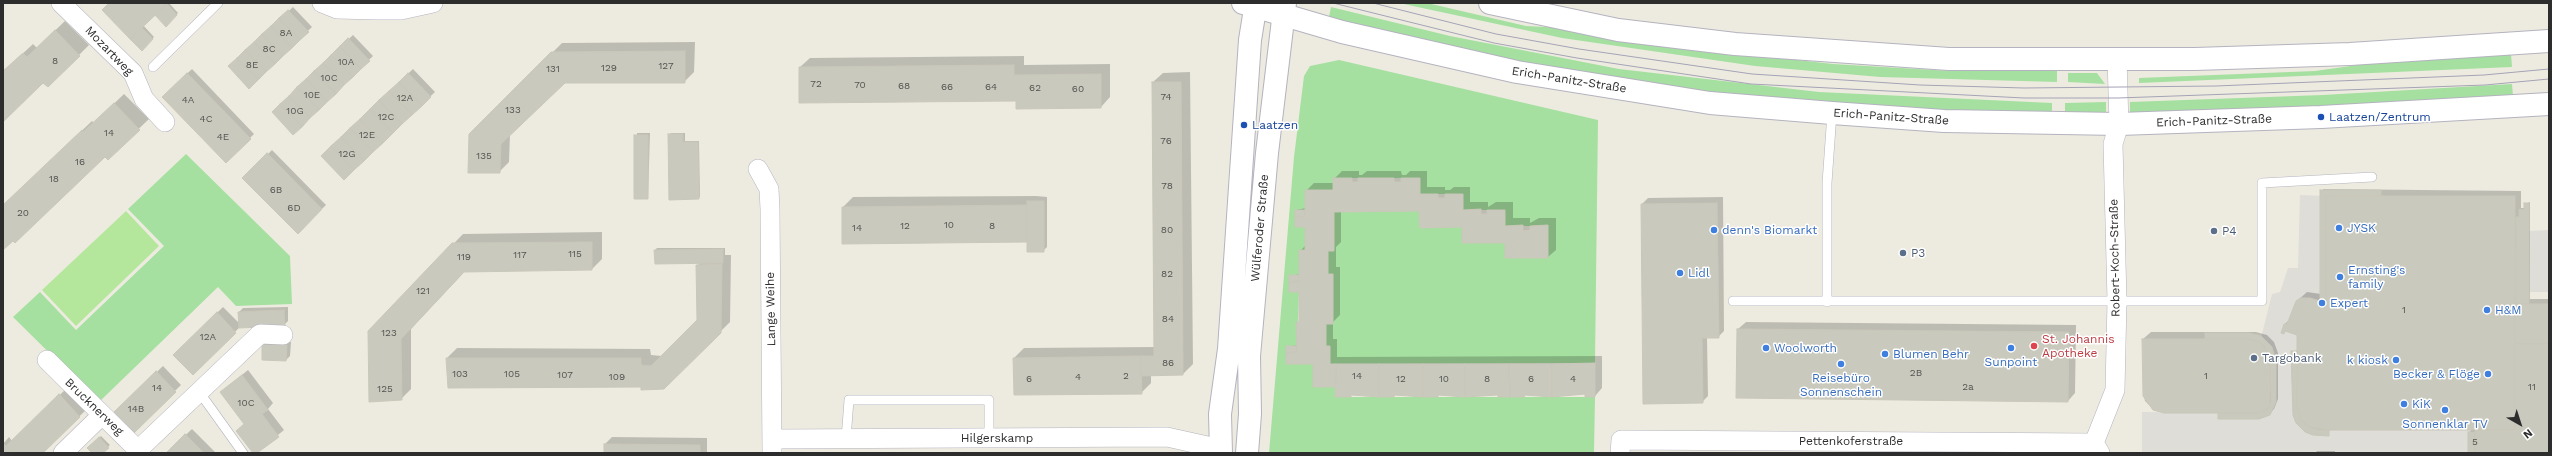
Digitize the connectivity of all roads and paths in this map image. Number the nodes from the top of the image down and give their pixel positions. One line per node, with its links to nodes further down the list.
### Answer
1 (61, 3): 13 (street, Mozartweg)
2 (218, 3): 10 (lane)
3 (322, 3): 4 (street)
4 (433, 3)
5 (1490, 3): 9 (main road)
6 (1252, 4): 7 (main road, Erich-Panitz-Straße); 30 (main road, Wülferoder Straße)
7 (1284, 8): 12 (main road, Erich-Panitz-Straße); 34 (main road, Wülferoder Straße)
8 (2549, 41): 9 (main road)
9 (2117, 58): 14 (street, Robert-Koch-Straße)
10 (153, 67)
11 (2549, 104): 14 (main road, Erich-Panitz-Straße)
12 (1832, 113): 14 (main road, Erich-Panitz-Straße); 19 (lane)
13 (166, 122)
14 (2119, 124): 18 (street, Robert-Koch-Straße)
15 (758, 169): 26 (street, Lange Weihe)
16 (2372, 178): 18 (lane)
17 (1733, 301): 19 (lane)
18 (2117, 301): 19 (lane); 29 (street, Robert-Koch-Straße)
19 (1827, 302)
20 (283, 335): 22 (street)
21 (47, 360): 23 (street, Brucknerweg)
22 (200, 393): 31 (street); 33 (lane)
23 (102, 415): 31 (street, Brucknerweg); 32 (street)
24 (989, 438): 25 (street, Hilgerskamp); 25 (lane); 30 (street, Hilgerskamp)
25 (846, 439): 26 (street, Hilgerskamp)
26 (772, 446)
27 (1925, 447): 28 (street, Pettenkoferstraße); 35 (street, Pettenkoferstraße)
28 (1970, 447): 29 (street, Pettenkoferstraße)
29 (2097, 448)
30 (1221, 451)
31 (140, 452)
32 (63, 453)
33 (243, 453)
34 (1247, 453)
35 (1620, 453)

